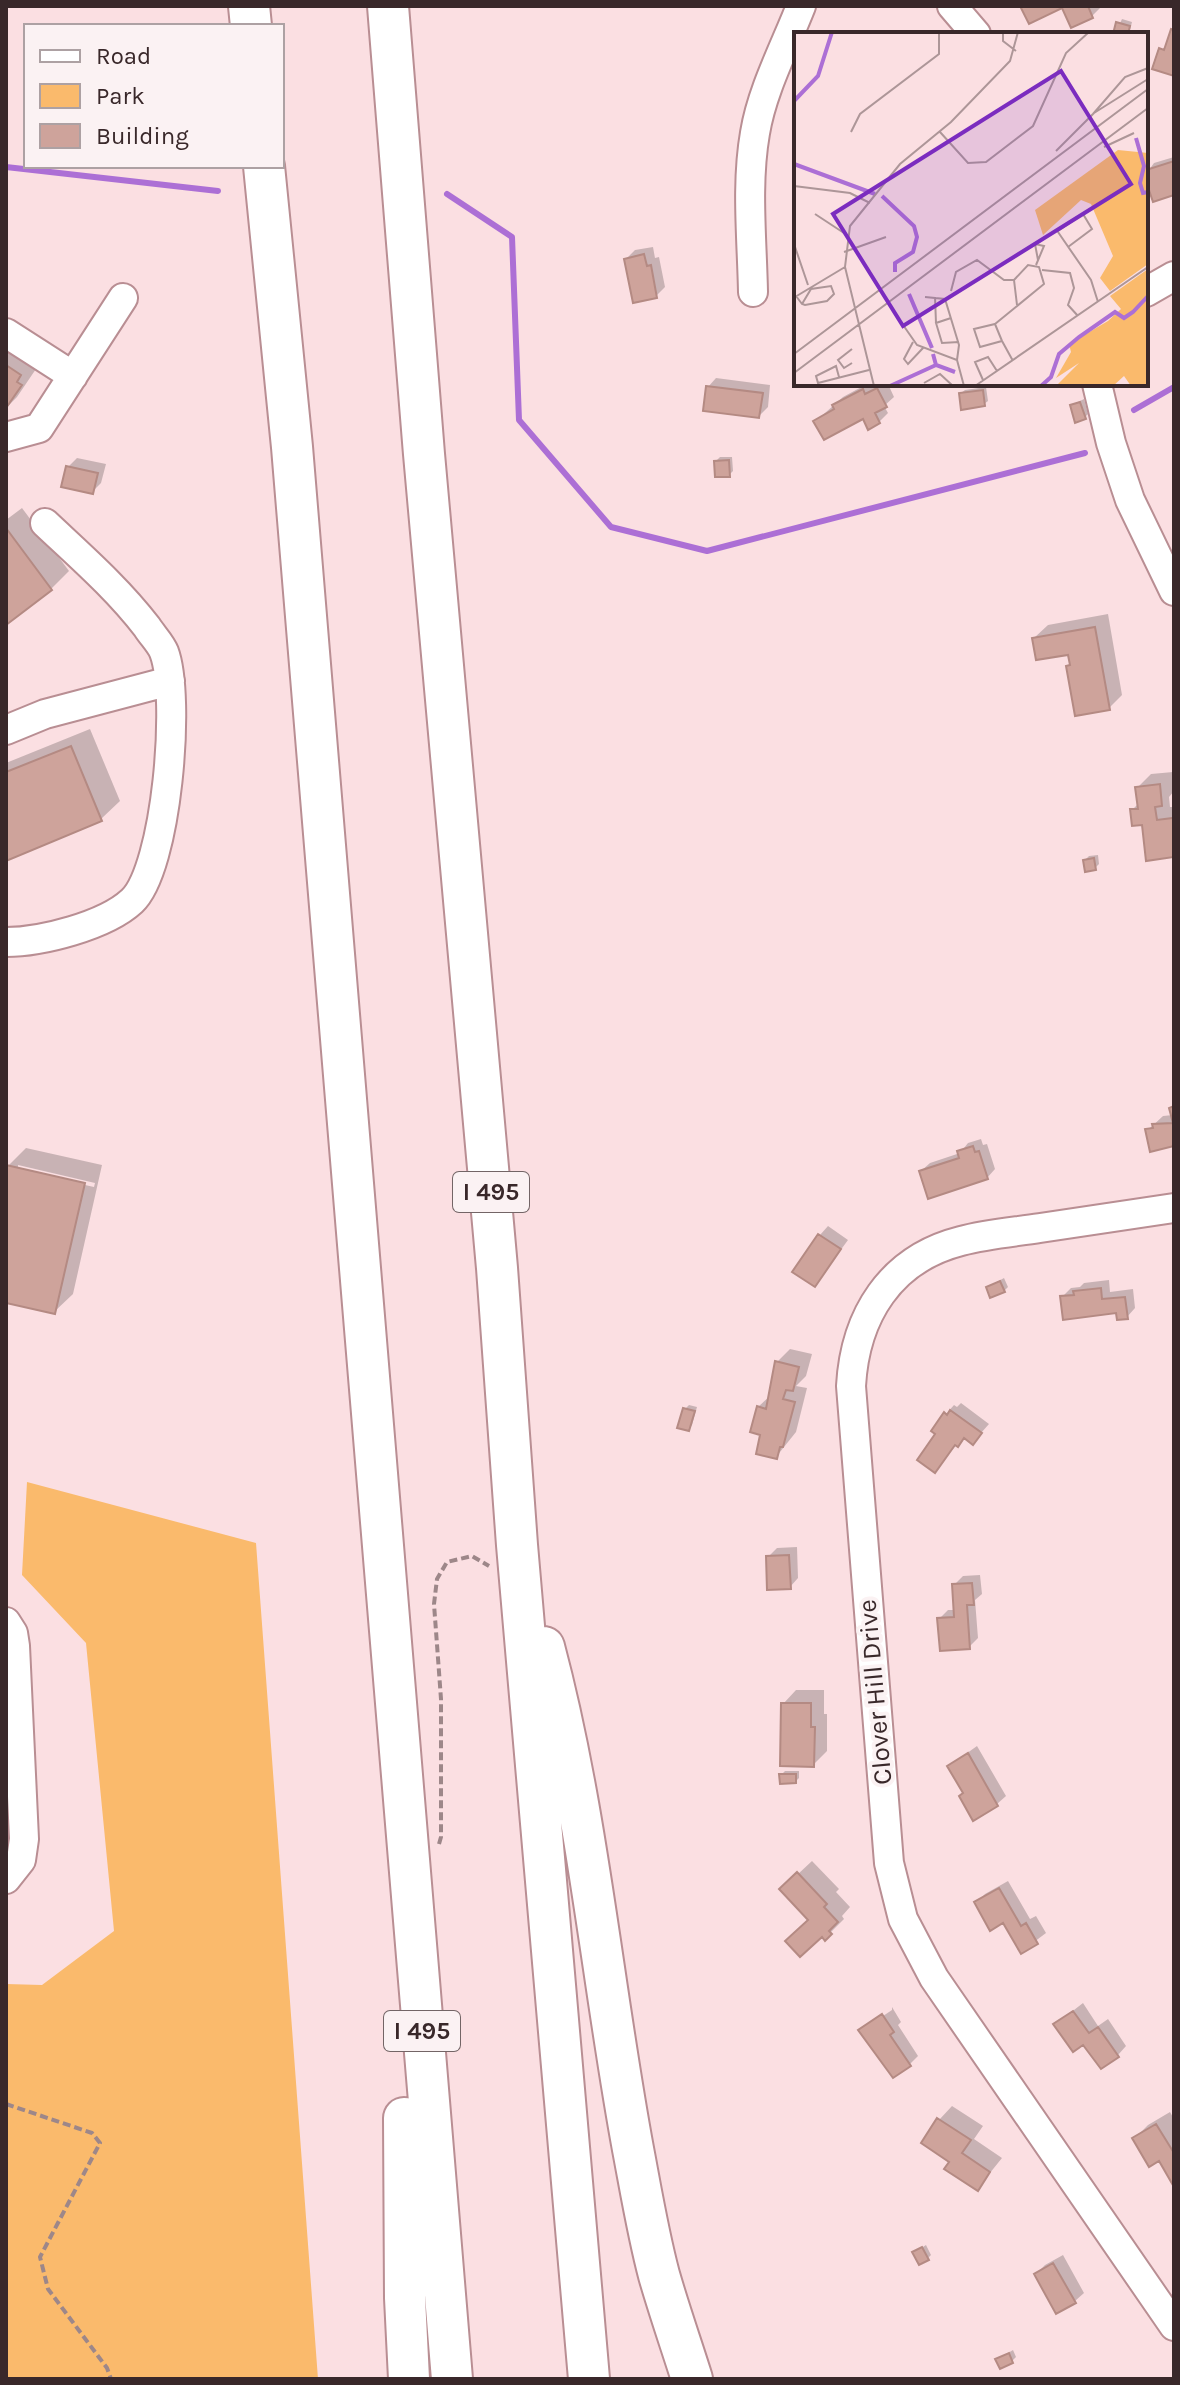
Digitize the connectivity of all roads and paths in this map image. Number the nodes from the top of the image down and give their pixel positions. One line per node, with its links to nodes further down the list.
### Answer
1 (388, 6): 20 (highway, I 495)
2 (801, 6): 8 (street)
3 (952, 6): 4 (street)
4 (974, 32)
5 (264, 168): 23 (highway, I 495)
6 (1174, 276): 7 (street)
7 (1148, 291)
8 (753, 292)
9 (123, 298): 11 (street)
10 (6, 333): 11 (street)
11 (73, 376): 13 (street)
12 (1097, 386): 15 (street)
13 (6, 437)
14 (45, 523): 16 (street)
15 (1174, 591)
16 (170, 681): 17 (street); 18 (street)
17 (6, 730)
18 (6, 942)
19 (1174, 1208): 27 (street, Clover Hill Drive)
20 (517, 1545): 21 (highway, I 495); 32 (highway)
21 (522, 1604): 24 (path); 31 (highway, I 495)
22 (6, 1622): 25 (street)
23 (393, 1682): 29 (highway); 30 (highway, I 495)
24 (436, 1851)
25 (6, 1879)
26 (6, 2104): 28 (path)
27 (1174, 2326)
28 (111, 2379)
29 (409, 2379)
30 (452, 2379)
31 (589, 2379)
32 (692, 2379)

